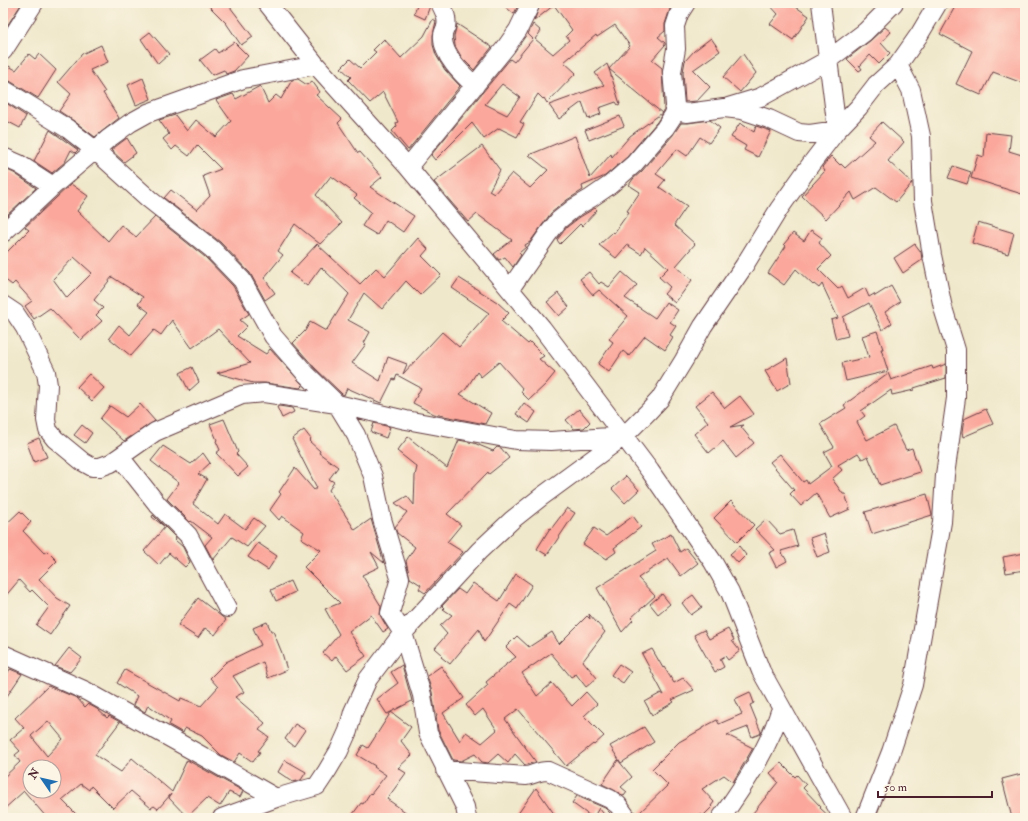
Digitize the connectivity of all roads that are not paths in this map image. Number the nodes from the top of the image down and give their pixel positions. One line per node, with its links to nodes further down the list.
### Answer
1 (34, 3): 9 (street)
2 (267, 3): 11 (street)
3 (440, 3): 13 (street)
4 (531, 3): 13 (street)
5 (686, 3): 16 (street)
6 (821, 3): 10 (street)
7 (894, 3): 10 (street)
8 (932, 5): 12 (street)
9 (3, 51)
10 (828, 60): 15 (street); 17 (street)
11 (316, 64): 18 (street); 20 (street)
12 (898, 65): 17 (street); 39 (street)
13 (475, 86): 20 (street)
14 (3, 89): 18 (street)
15 (724, 108): 16 (street); 17 (street)
16 (675, 111): 23 (street)
17 (837, 130): 26 (street)
18 (95, 150): 21 (street); 25 (street)
19 (3, 157): 21 (street)
20 (408, 167): 23 (street)
21 (53, 186): 22 (street)
22 (3, 233)
23 (510, 289): 26 (street)
24 (3, 305): 27 (street)
25 (336, 404): 26 (street); 27 (street); 29 (street)
26 (624, 436): 29 (street); 31 (street)
27 (120, 456): 28 (street)
28 (227, 608)
29 (403, 633): 32 (street); 33 (street)
30 (3, 654): 33 (street)
31 (781, 708): 37 (street); 38 (street)
32 (445, 770): 35 (street); 36 (street)
33 (276, 798): 34 (street)
34 (222, 818)
35 (467, 818)
36 (627, 818)
37 (721, 818)
38 (843, 818)
39 (865, 818)

